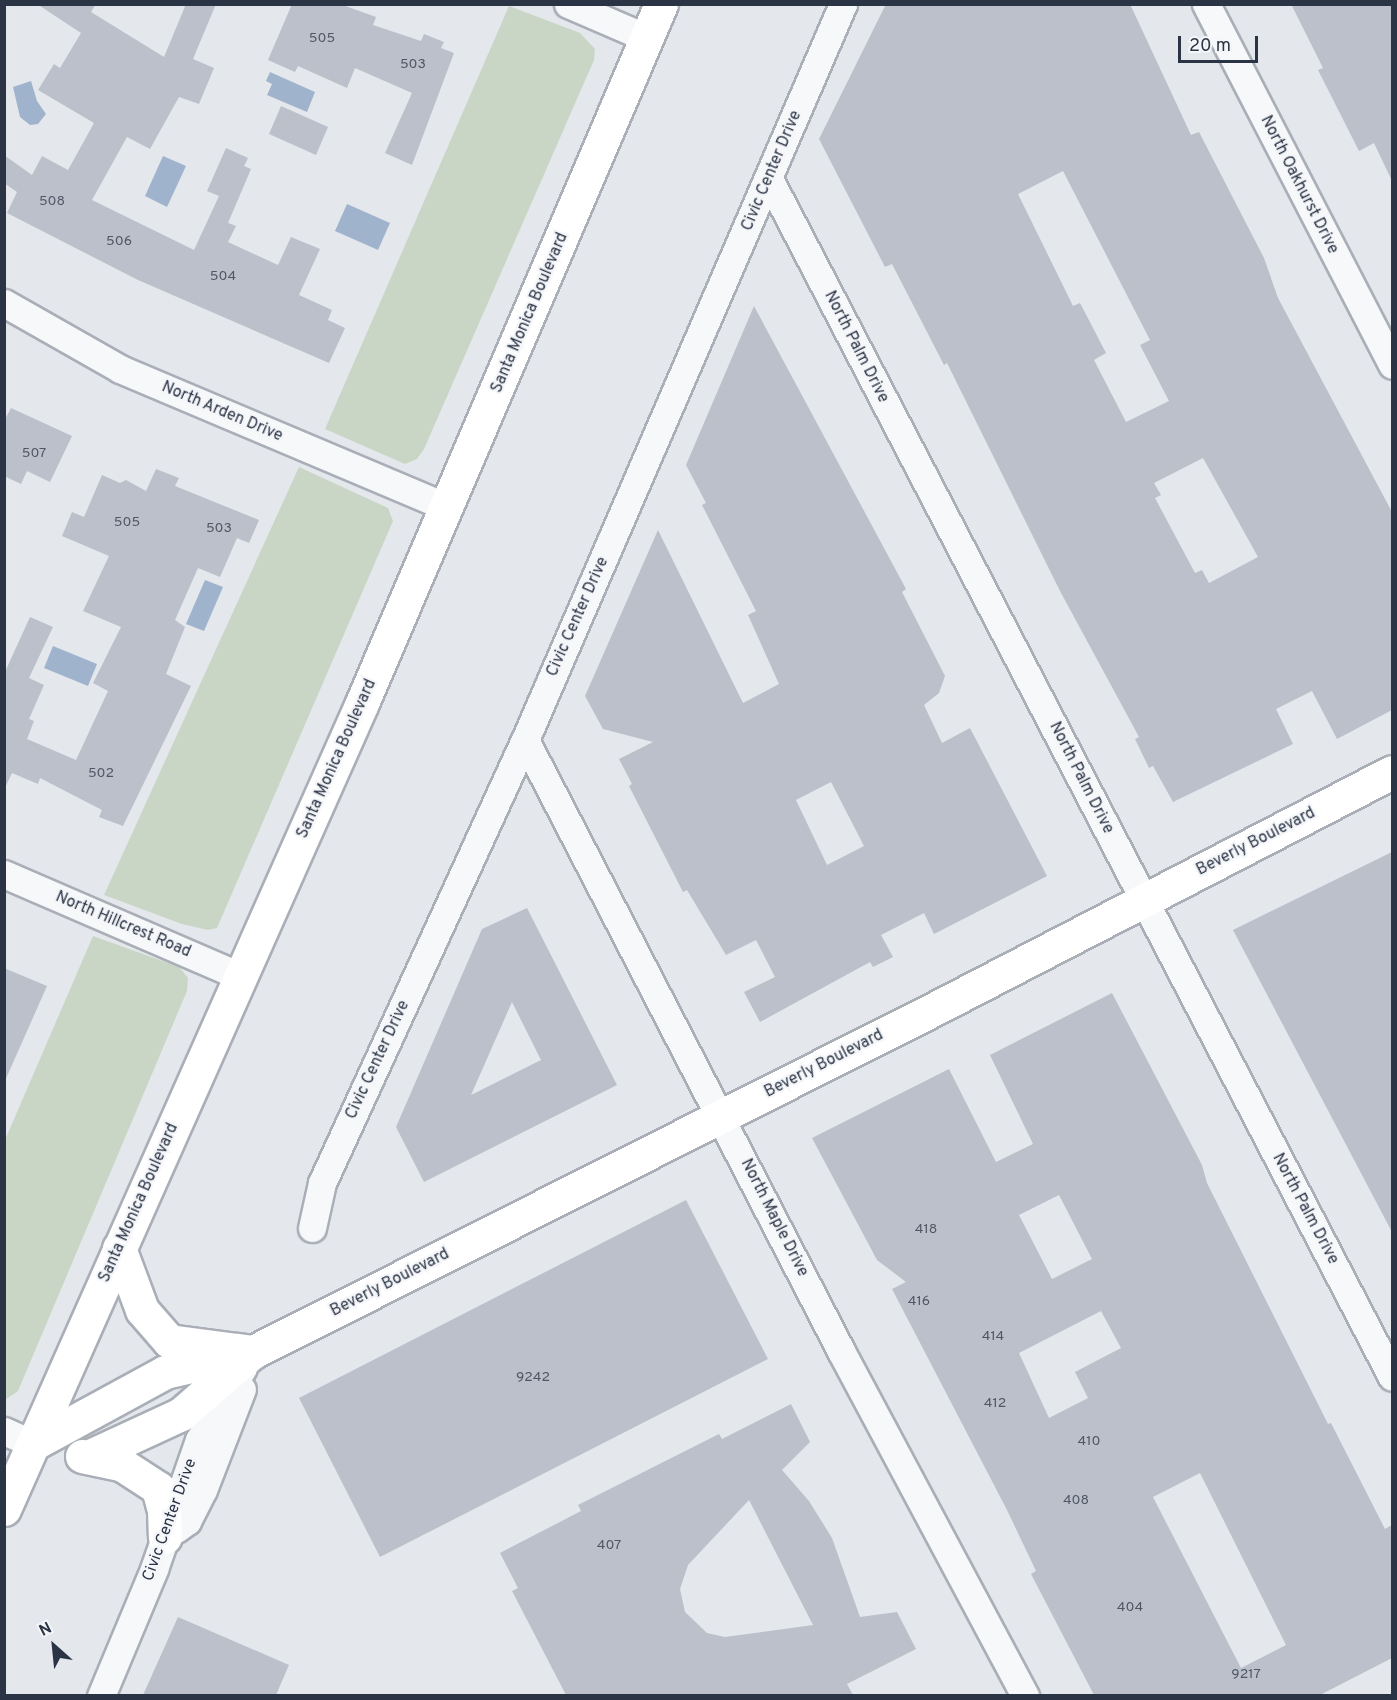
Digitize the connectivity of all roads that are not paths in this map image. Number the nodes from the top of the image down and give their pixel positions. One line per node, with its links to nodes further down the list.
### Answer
1 (568, 4): 5 (street)
2 (661, 4): 5 (main road, Santa Monica Boulevard)
3 (843, 4): 6 (street, Civic Center Drive)
4 (1206, 4): 8 (street, North Oakhurst Drive)
5 (647, 38): 9 (main road, Santa Monica Boulevard)
6 (769, 179): 10 (street, Civic Center Drive); 13 (street, North Palm Drive)
7 (4, 303): 9 (street, North Arden Drive)
8 (1392, 365)
9 (446, 507): 14 (main road, Santa Monica Boulevard)
10 (525, 740): 15 (street, North Maple Drive); 16 (street, Civic Center Drive)
11 (1392, 772): 13 (main road, Beverly Boulevard)
12 (4, 874): 14 (street, North Hillcrest Road)
13 (1144, 899): 15 (main road, Beverly Boulevard); 19 (street, North Palm Drive)
14 (242, 977): 17 (main road, Santa Monica Boulevard)
15 (722, 1116): 18 (main road, Beverly Boulevard); 25 (street, North Maple Drive)
16 (312, 1228)
17 (119, 1248): 18 (main road); 20 (main road, Santa Monica Boulevard)
18 (253, 1352): 20 (main road, Beverly Boulevard); 21 (main road, Beverly Boulevard); 23 (street)
19 (1392, 1377)
20 (19, 1438): 21 (main road); 22 (main road, Santa Monica Boulevard)
21 (88, 1457): 23 (main road)
22 (4, 1509)
23 (165, 1537): 24 (street, Civic Center Drive)
24 (101, 1695)
25 (1025, 1695)

